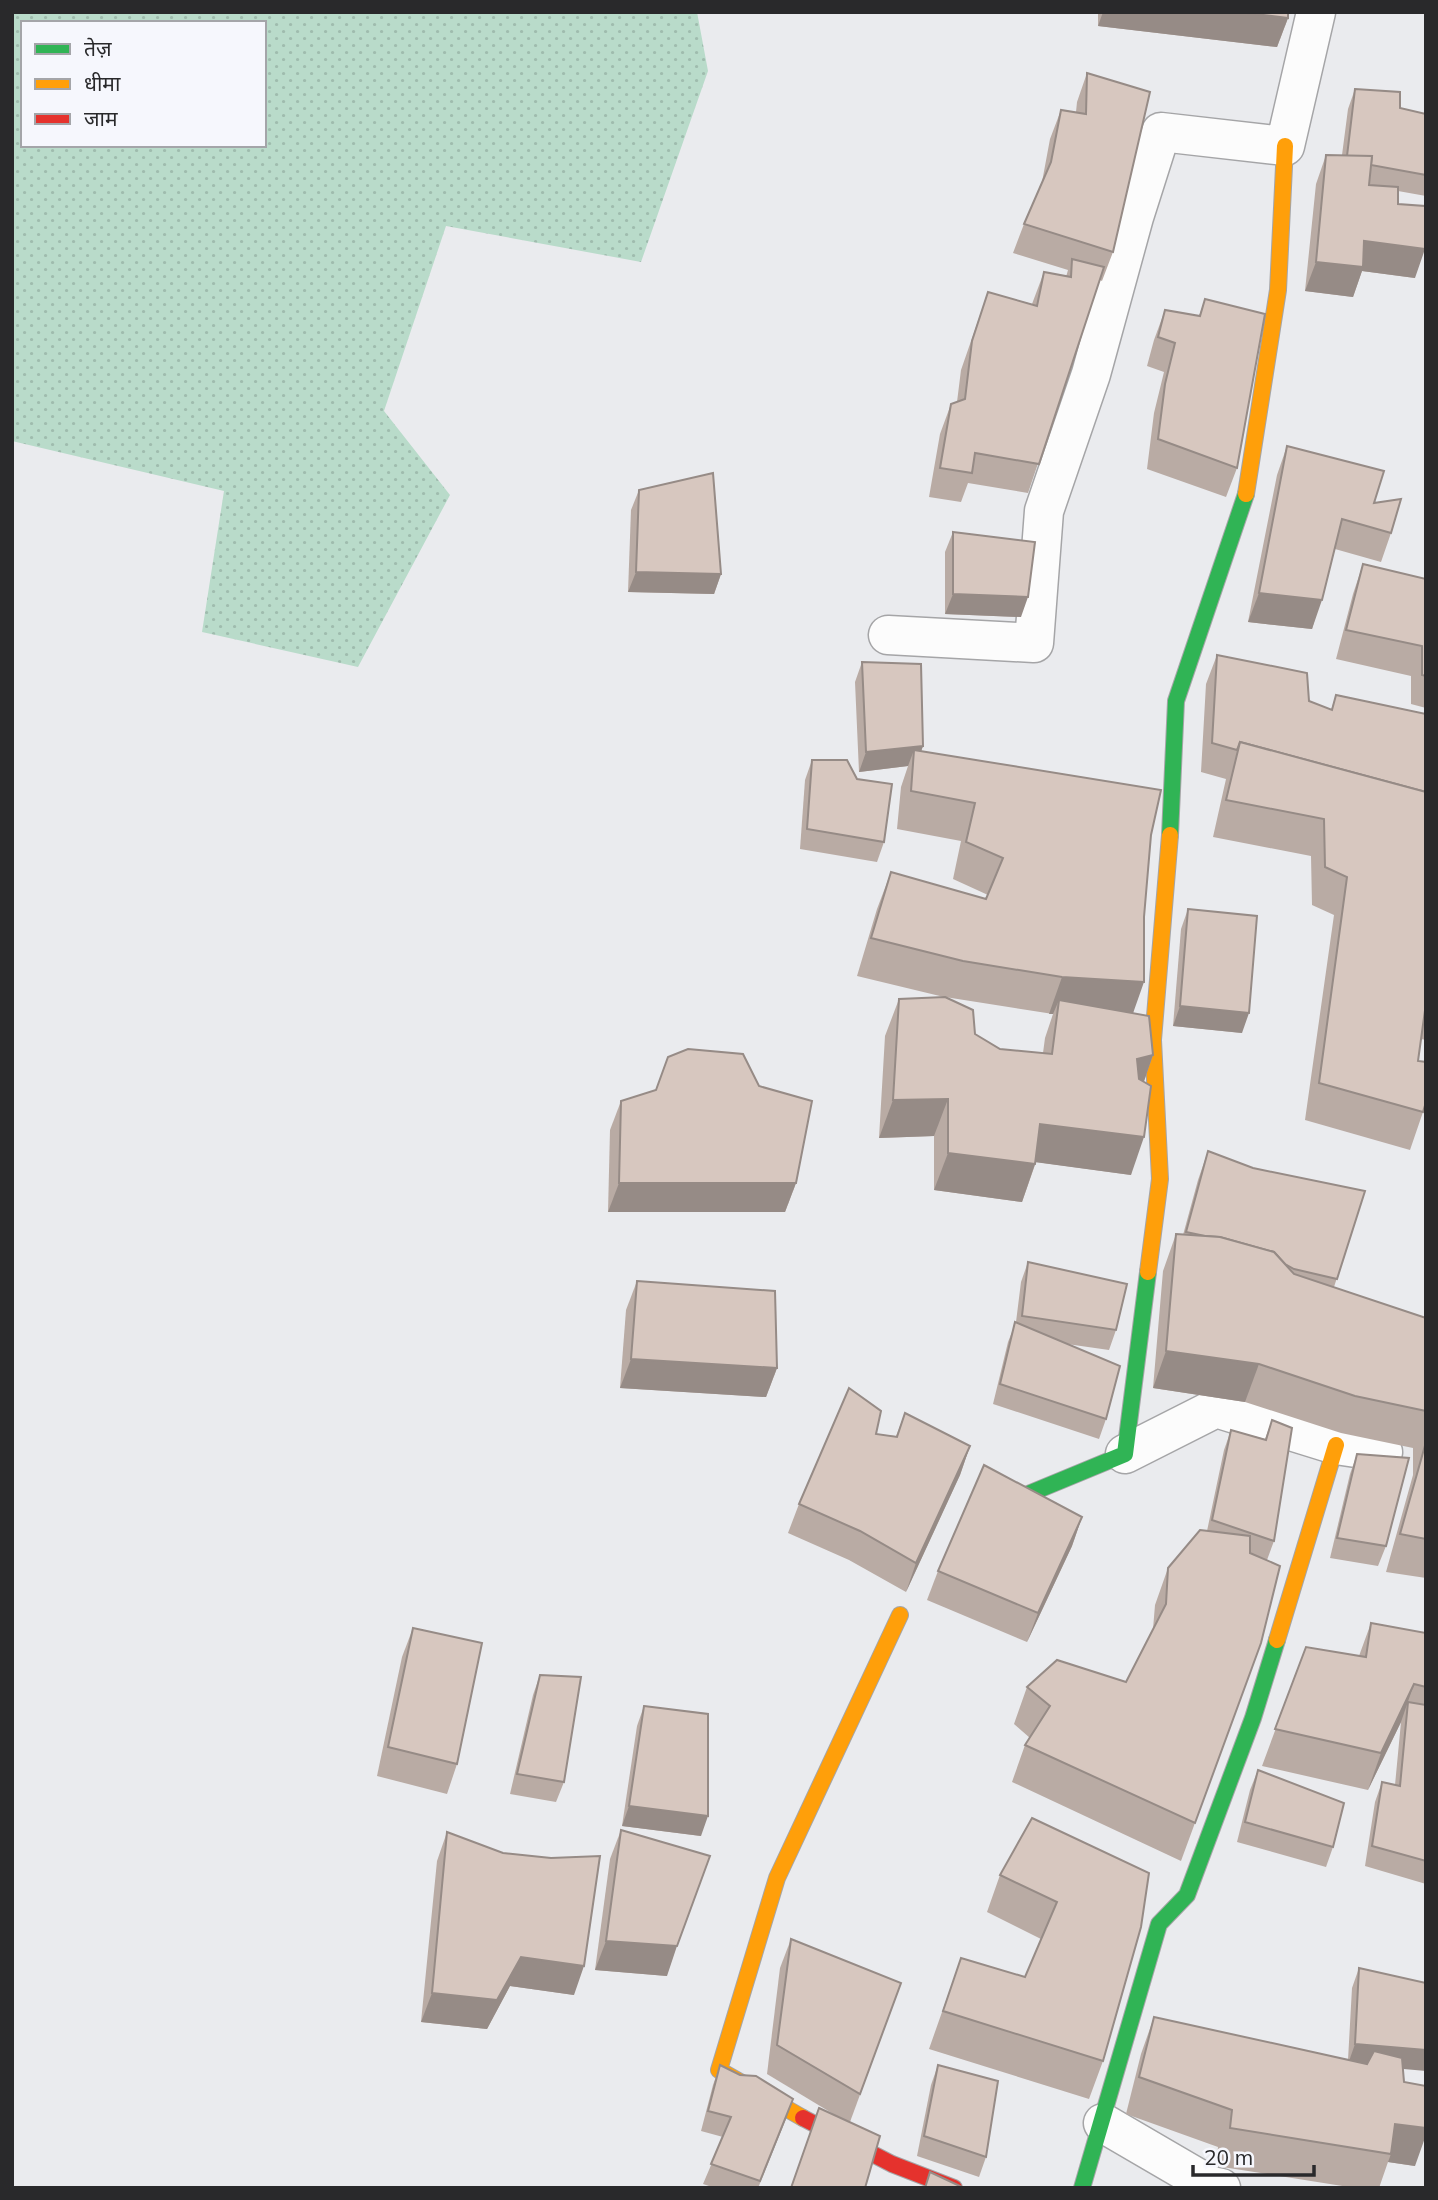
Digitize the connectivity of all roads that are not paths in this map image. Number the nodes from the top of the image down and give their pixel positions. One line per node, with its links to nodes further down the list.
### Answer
1 (1316, 12): 2 (street)
2 (1286, 146): 3 (street); 6 (street)
3 (888, 635)
4 (1336, 1445): 5 (street); 6 (street); 9 (street)
5 (1383, 1451)
6 (1125, 1454): 7 (street)
7 (1021, 1497)
8 (900, 1615): 10 (street)
9 (1102, 2123): 11 (street); 12 (street)
10 (954, 2188)
11 (1083, 2188)
12 (1221, 2188)

